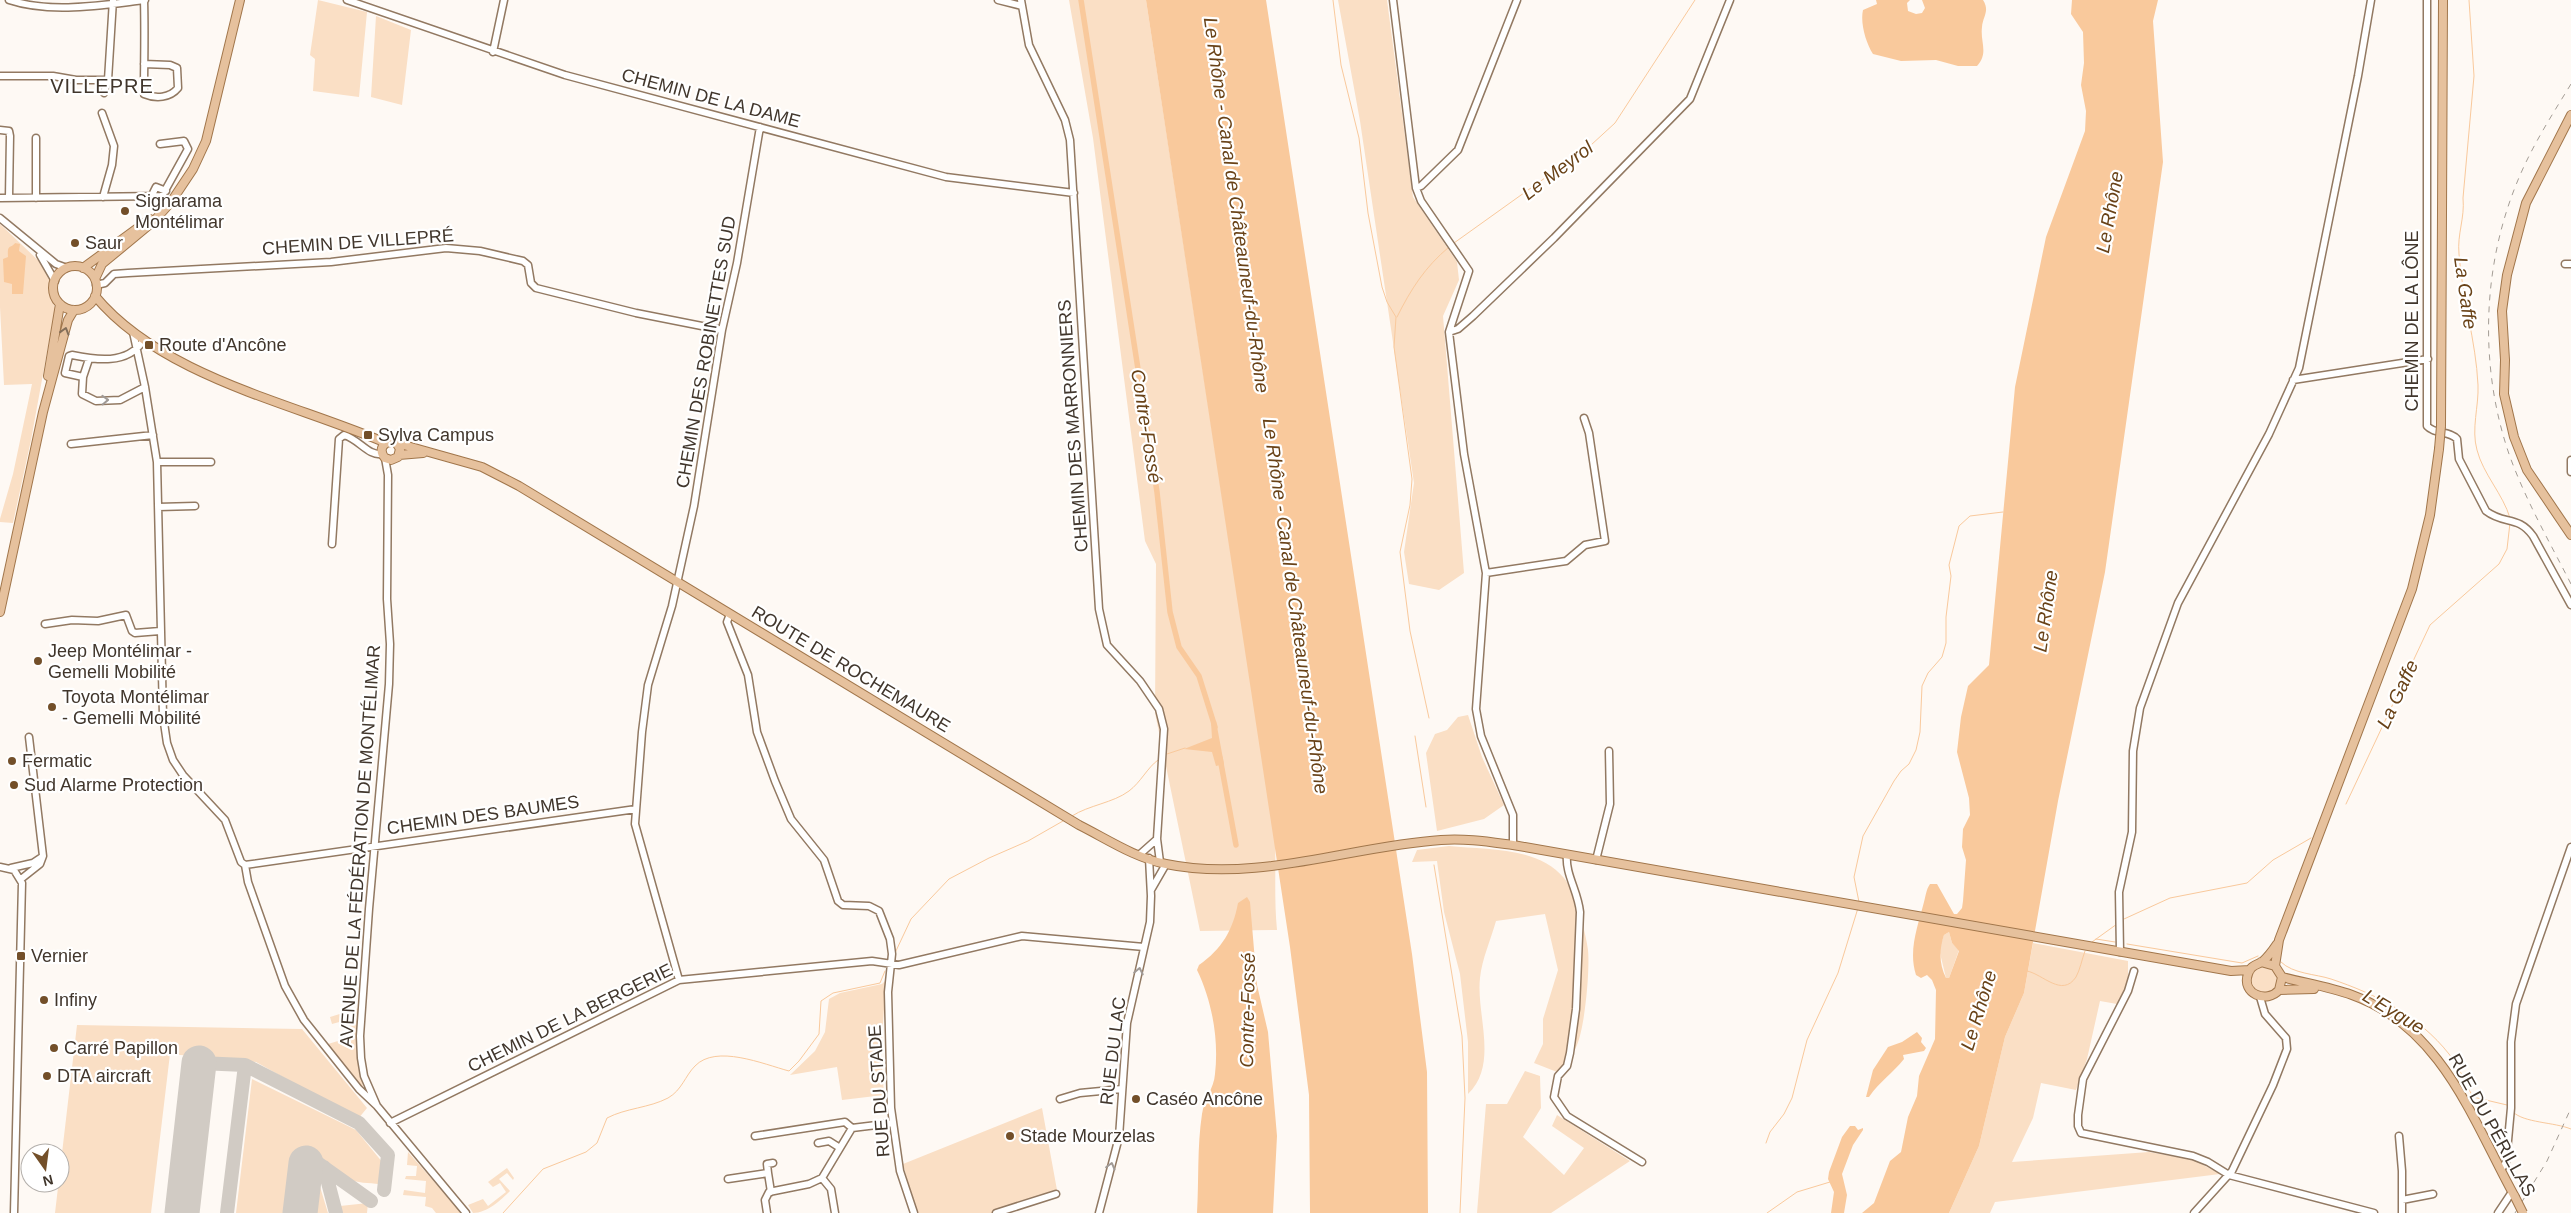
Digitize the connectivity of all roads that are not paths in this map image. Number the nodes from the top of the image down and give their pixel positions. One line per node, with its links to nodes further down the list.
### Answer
1 (9, 0): 13 (street)
2 (144, 0): 13 (street); 16 (street)
3 (240, 0): 32 (main road)
4 (347, 0): 15 (street, CHEMIN DE LA DAME)
5 (504, 0): 15 (street)
6 (998, 0): 14 (street)
7 (1392, 0): 26 (street)
8 (1517, 0): 26 (street)
9 (1730, 0): 45 (street)
10 (2371, 0): 51 (street)
11 (2427, 0): 48 (street, CHEMIN DE LA LÔNE)
12 (2443, 0): 95 (main road, bridge)
13 (113, 2): 18 (street)
14 (1021, 3): 27 (street, CHEMIN DES MARRONNIERS)
15 (493, 52): 22 (street, CHEMIN DE LA DAME)
16 (144, 64): 16 (street)
17 (0, 76): 18 (street)
18 (108, 80): 19 (street)
19 (104, 93)
20 (102, 113): 28 (street)
21 (2571, 114): 68 (main road)
22 (760, 127): 27 (street, CHEMIN DE LA DAME); 43 (street, CHEMIN DES ROBINETTES SUD)
23 (0, 130): 29 (street)
24 (36, 138): 31 (street)
25 (160, 144): 28 (street)
26 (1416, 188): 45 (street)
27 (1074, 193): 80 (street, CHEMIN DES MARRONNIERS)
28 (103, 196): 31 (street)
29 (9, 197): 30 (street); 31 (street)
30 (0, 198)
31 (36, 198)
32 (171, 202): 36 (main road); 38 (main road)
33 (0, 218): 34 (street)
34 (35, 248): 35 (street); 37 (street)
35 (67, 268): 36 (main road); 37 (main road)
36 (83, 268): 38 (main road)
37 (54, 281): 40 (main road)
38 (96, 282): 39 (main road); 43 (street, CHEMIN DE VILLEPRÉ)
39 (95, 296): 41 (main road); 44 (main road)
40 (60, 304): 42 (main road); 53 (main road)
41 (89, 304): 42 (main road); 44 (main road)
42 (74, 310): 53 (main road, one-way to 42)
43 (722, 330): 71 (street, CHEMIN DES ROBINETTES SUD)
44 (133, 332): 46 (main road); 47 (street)
45 (1449, 332): 70 (street)
46 (143, 341): 47 (street); 58 (main road)
47 (137, 351): 49 (street); 52 (street)
48 (2428, 358): 51 (street); 72 (street, CHEMIN DE LA LÔNE)
49 (89, 359): 50 (street); 50 (street)
50 (83, 376): 52 (street, one-way to 52)
51 (2293, 380): 97 (street)
52 (145, 387): 55 (street)
53 (43, 412): 73 (main road)
54 (1584, 418): 70 (street)
55 (153, 435): 56 (street); 62 (street)
56 (71, 444)
57 (397, 444): 58 (main road, ROUTE DE ROCHEMAURE); 59 (main road, ROUTE DE ROCHEMAURE); 60 (main road)
58 (384, 451): 60 (main road, ROUTE DE ROCHEMAURE); 65 (street, AVENUE DE LA FÉDÉRATION DE MONTÉLIMAR); 69 (street)
59 (437, 453): 60 (main road, ROUTE DE ROCHEMAURE); 71 (main road, ROUTE DE ROCHEMAURE)
60 (397, 457): 65 (street, AVENUE DE LA FÉDÉRATION DE MONTÉLIMAR)
61 (2571, 460): 64 (street)
62 (157, 462): 63 (street); 67 (street)
63 (211, 462)
64 (2571, 472)
65 (388, 475): 82 (street, AVENUE DE LA FÉDÉRATION DE MONTÉLIMAR)
66 (195, 506): 67 (street)
67 (158, 507): 76 (street)
68 (2571, 535)
69 (332, 544)
70 (1486, 573): 81 (street)
71 (677, 582): 74 (main road, ROUTE DE ROCHEMAURE); 79 (street, CHEMIN DES ROBINETTES SUD)
72 (2571, 605)
73 (0, 612)
74 (730, 614): 84 (main road, ROUTE DE ROCHEMAURE); 99 (street, RUE DU STADE)
75 (45, 624): 76 (street)
76 (160, 631): 90 (street)
77 (29, 737): 86 (street)
78 (1609, 751): 88 (street)
79 (636, 809): 82 (street, CHEMIN DES BAUMES); 105 (street, CHEMIN DES ROBINETTES SUD)
80 (1157, 839): 84 (street); 89 (street, CHEMIN DES MARRONNIERS)
81 (1513, 845): 85 (main road, ROUTE DE ROCHEMAURE); 89 (main road, ROUTE DE ROCHEMAURE)
82 (375, 846): 90 (street, CHEMIN DES BAUMES); 114 (street, AVENUE DE LA FÉDÉRATION DE MONTÉLIMAR)
83 (2571, 847): 124 (street)
84 (1139, 854): 87 (main road, ROUTE DE ROCHEMAURE)
85 (1567, 855): 88 (main road, ROUTE DE ROCHEMAURE); 122 (street)
86 (43, 856): 92 (street); 93 (street)
87 (1149, 858): 89 (main road, ROUTE DE ROCHEMAURE); 94 (street, RUE DU LAC)
88 (1596, 860): 97 (main road, ROUTE DE ROCHEMAURE)
89 (1163, 863): 94 (street)
90 (245, 866): 114 (street)
91 (0, 867): 92 (street)
92 (11, 868): 93 (street)
93 (21, 879): 134 (street)
94 (1151, 891): 96 (street, RUE DU LAC)
95 (2280, 940): 98 (main road); 100 (main road)
96 (1144, 947): 99 (street, CHEMIN DE LA BERGERIE); 112 (street, RUE DU LAC, one-way to 96)
97 (2120, 952): 103 (main road)
98 (2262, 962): 100 (main road); 101 (main road)
99 (891, 965): 105 (street, CHEMIN DE LA BERGERIE); 116 (street, RUE DU STADE)
100 (2275, 966): 104 (main road)
101 (2250, 970): 103 (main road); 106 (main road)
102 (2134, 971): 126 (street)
103 (2231, 971): 106 (main road)
104 (2282, 977): 107 (main road); 108 (main road, RUE DU PÉRILLAS)
105 (679, 980): 115 (street, CHEMIN DE LA BERGERIE)
106 (2247, 983): 109 (main road)
107 (2279, 990): 108 (main road, RUE DU PÉRILLAS); 110 (main road)
108 (2333, 991): 124 (main road, RUE DU PÉRILLAS)
109 (2260, 997): 110 (main road); 111 (street)
110 (2269, 997): 111 (street)
111 (2265, 1014): 126 (street)
112 (1122, 1089): 113 (street); 140 (street, RUE DU LAC, one-way to 112)
113 (1060, 1099)
114 (377, 1106): 115 (street, AVENUE DE LA FÉDÉRATION DE MONTÉLIMAR)
115 (390, 1123): 135 (street, AVENUE DE LA FÉDÉRATION DE MONTÉLIMAR)
116 (893, 1123): 117 (street); 138 (street, RUE DU STADE)
117 (852, 1128): 118 (street); 121 (street)
118 (755, 1136)
119 (2399, 1136): 133 (street)
120 (818, 1142): 121 (street)
121 (840, 1148): 127 (street)
122 (1642, 1162)
123 (773, 1163): 125 (street)
124 (2500, 1170): 132 (main road, RUE DU PÉRILLAS)
125 (768, 1173): 128 (street); 129 (street)
126 (2229, 1175): 141 (street); 142 (street)
127 (822, 1178): 129 (street); 137 (street)
128 (728, 1179)
129 (771, 1192): 136 (street)
130 (1056, 1194): 139 (street)
131 (2433, 1194): 133 (street)
132 (2514, 1194): 144 (street); 145 (main road, RUE DU PÉRILLAS, bridge)
133 (2402, 1200): 143 (street)
134 (14, 1213)
135 (466, 1213)
136 (767, 1213)
137 (835, 1213)
138 (914, 1213)
139 (996, 1213)
140 (1099, 1213)
141 (2194, 1213)
142 (2374, 1213)
143 (2402, 1213)
144 (2498, 1213)
145 (2524, 1213)

